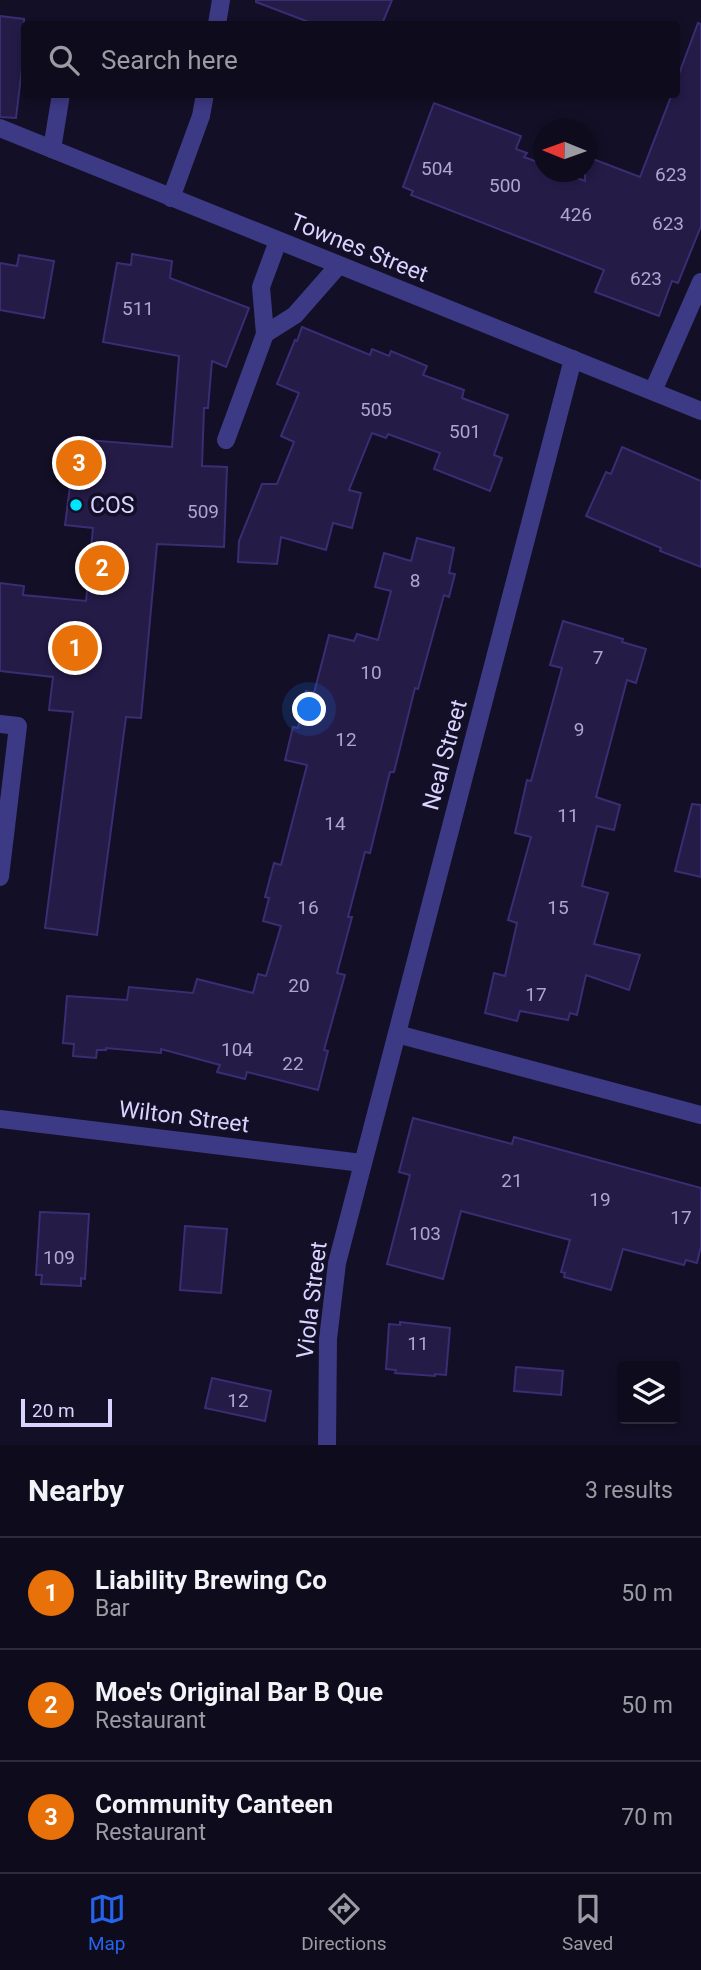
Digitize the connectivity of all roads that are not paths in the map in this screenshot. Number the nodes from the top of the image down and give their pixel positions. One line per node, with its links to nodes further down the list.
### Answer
1 (221, 0): 2 (street)
2 (218, 21)
3 (60, 98): 6 (street)
4 (204, 98): 7 (street)
5 (0, 128): 6 (street, Townes Street)
6 (52, 149): 7 (street, Townes Street)
7 (171, 198): 8 (street, Townes Street)
8 (278, 242): 9 (street, Townes Street); 11 (street)
9 (338, 266): 11 (street); 12 (street, Townes Street)
10 (701, 282): 13 (street)
11 (265, 334): 15 (street)
12 (573, 359): 13 (street, Townes Street); 18 (street, Neal Street)
13 (653, 391): 14 (street, Townes Street)
14 (701, 411)
15 (226, 440)
16 (0, 724): 17 (street)
17 (0, 877)
18 (397, 1034): 19 (street); 21 (street, Neal Street)
19 (701, 1115)
20 (0, 1119): 21 (street, Wilton Street)
21 (362, 1163): 22 (street, Viola Street)
22 (327, 1445)

